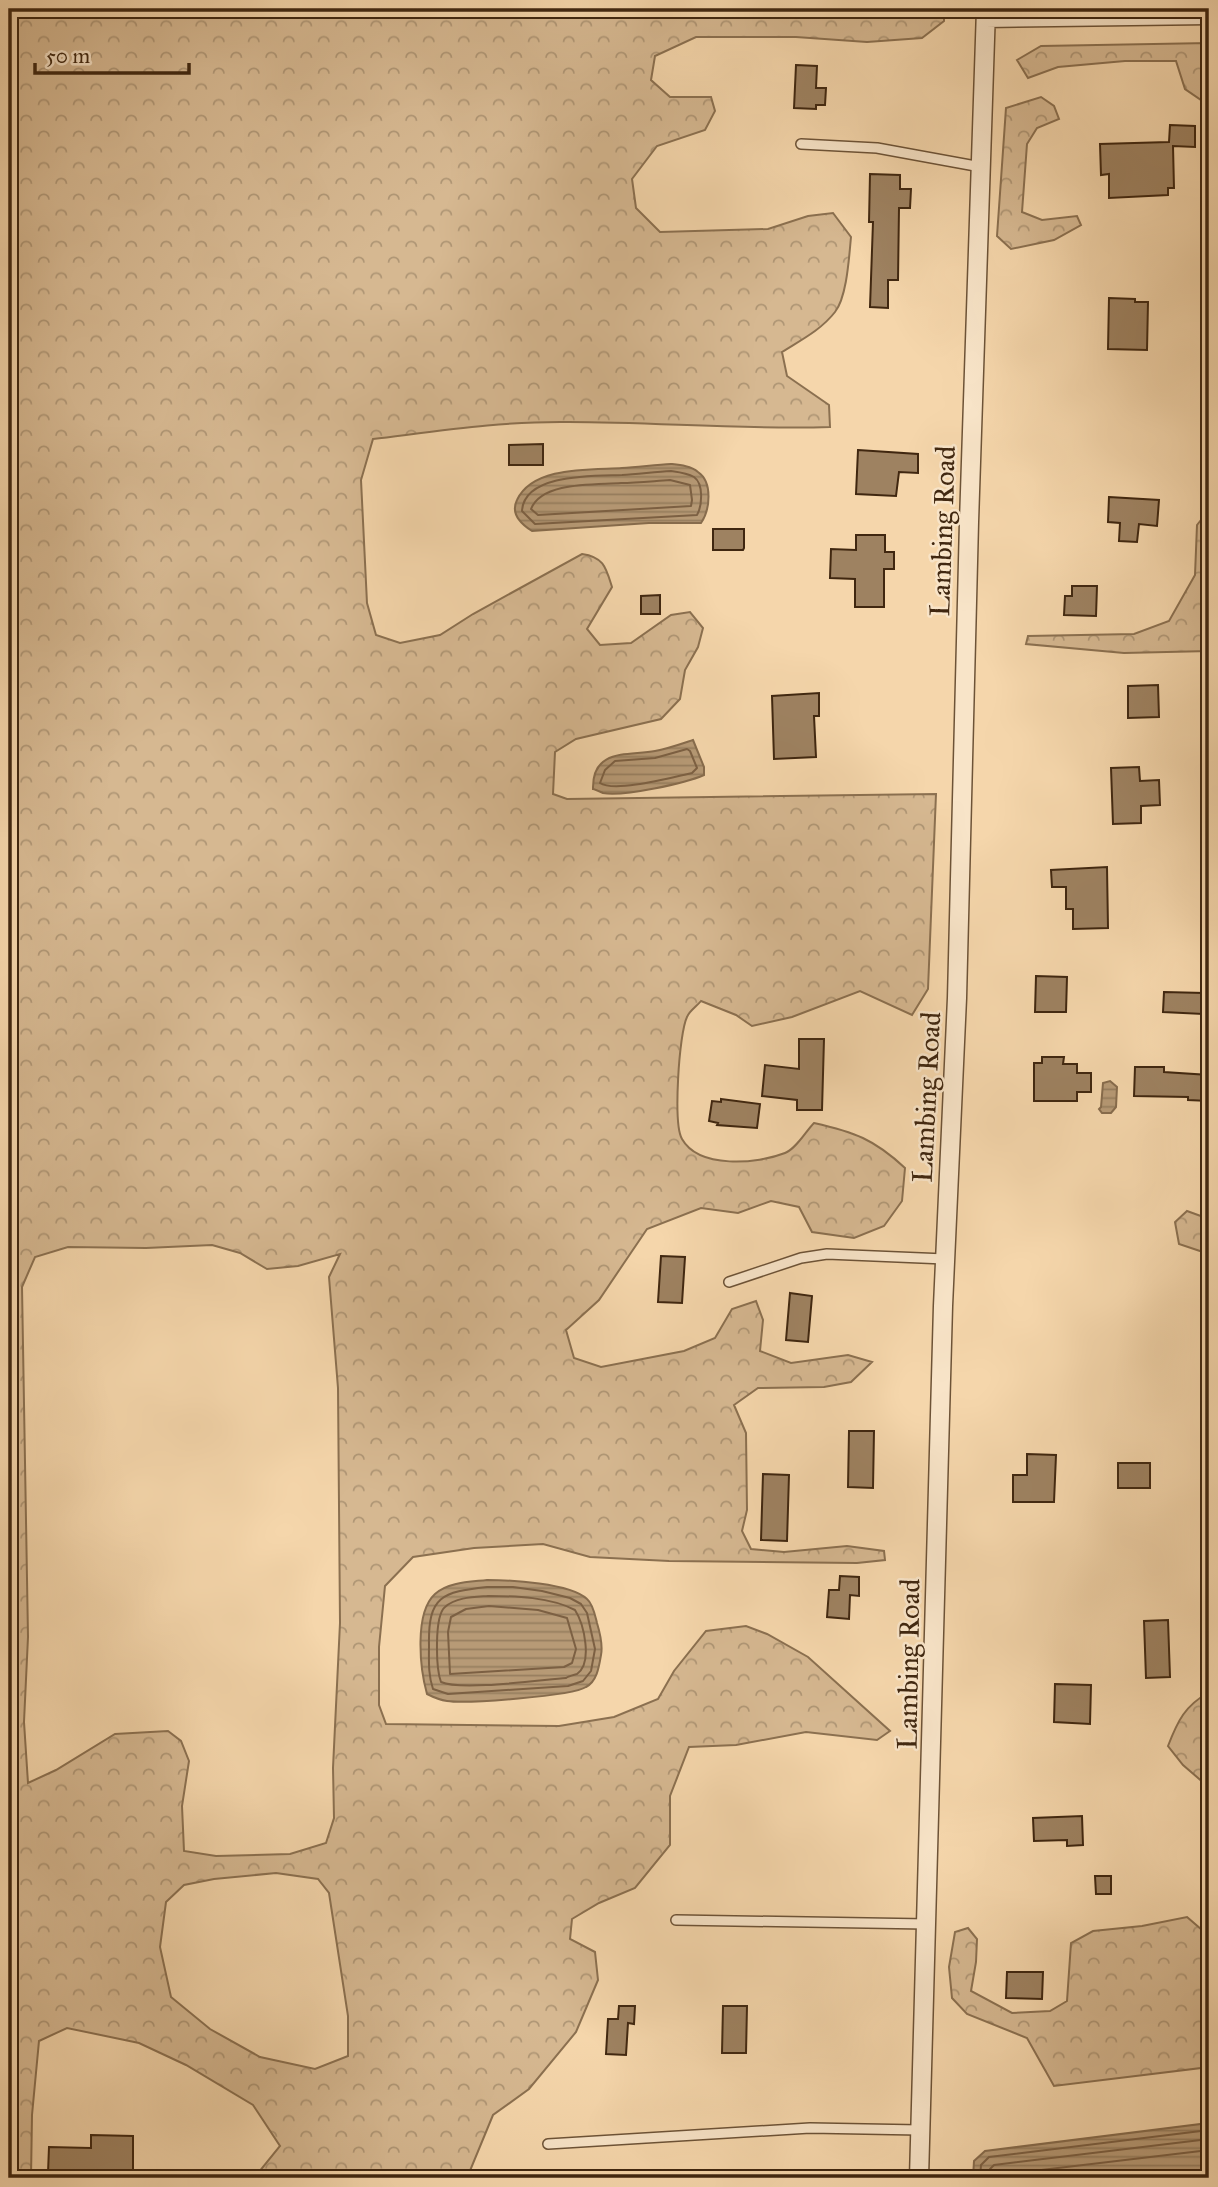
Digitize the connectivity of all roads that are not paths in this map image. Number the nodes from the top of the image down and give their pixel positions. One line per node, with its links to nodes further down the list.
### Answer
1 (986, 13): 2 (street); 4 (street, Lambing Road)
2 (1209, 15)
3 (801, 144): 4 (lane)
4 (981, 167): 5 (street, Lambing Road)
5 (945, 1259): 6 (lane); 8 (street, Lambing Road)
6 (729, 1282)
7 (676, 1920): 8 (lane)
8 (927, 1924): 9 (street, Lambing Road)
9 (920, 2130): 10 (lane); 11 (street, Lambing Road)
10 (548, 2144)
11 (919, 2178)

